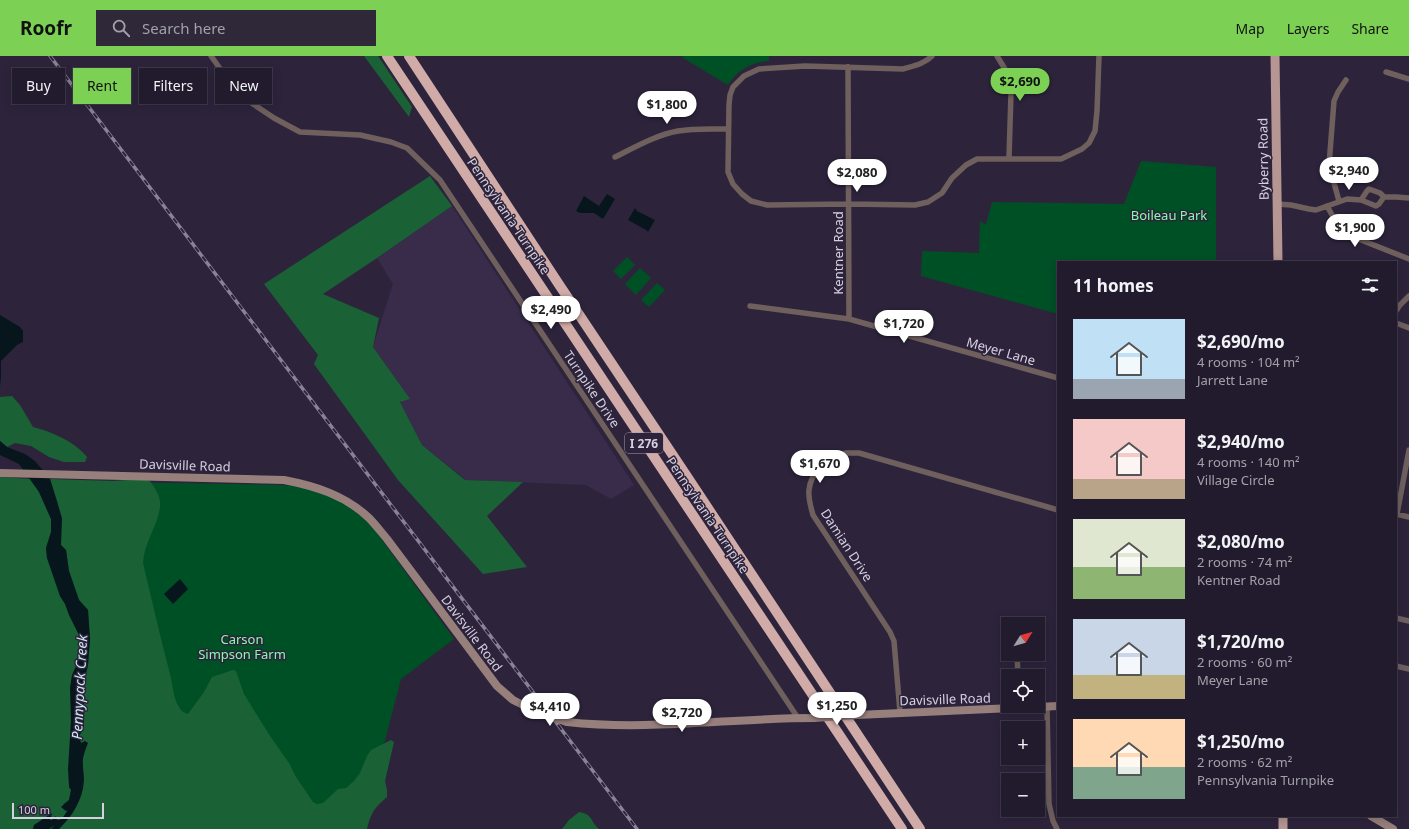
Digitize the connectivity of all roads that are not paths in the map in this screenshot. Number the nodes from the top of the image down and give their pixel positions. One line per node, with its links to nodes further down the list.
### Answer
1 (211, 56): 44 (street, Turnpike Drive)
2 (387, 56): 47 (highway, Pennsylvania Turnpike / I 276)
3 (409, 56): 48 (highway, Pennsylvania Turnpike / I 276)
4 (932, 56): 8 (street)
5 (997, 56): 14 (street)
6 (1099, 56): 14 (street)
7 (1274, 56): 20 (main road, Byberry Road)
8 (848, 67): 12 (street); 19 (street, Kentner Road)
9 (1386, 72): 10 (street)
10 (1409, 79)
11 (1346, 80): 18 (street)
12 (728, 129): 13 (street); 19 (street)
13 (615, 157)
14 (1009, 158): 19 (street)
15 (1384, 197): 16 (street); 17 (street); 17 (street)
16 (1409, 198)
17 (1361, 200): 18 (street)
18 (1339, 201): 21 (street)
19 (849, 204): 27 (street, Kentner Road)
20 (1277, 204): 21 (street); 23 (main road, Byberry Road)
21 (1327, 206): 22 (street)
22 (1409, 259)
23 (1278, 261)
24 (1409, 296): 26 (street)
25 (750, 306): 27 (street, Meyer Lane)
26 (1397, 310)
27 (849, 319): 30 (street, Meyer Lane)
28 (1397, 323): 29 (street)
29 (1409, 328)
30 (1057, 378)
31 (1409, 450): 34 (street)
32 (0, 473): 44 (street, Davisville Road, bridge)
33 (1057, 510): 43 (street, Damian Drive)
34 (1397, 514): 35 (street)
35 (1409, 517)
36 (1397, 618): 37 (street)
37 (1409, 621)
38 (1397, 666): 39 (street)
39 (1409, 669)
40 (1057, 706): 41 (street, Davisville Road)
41 (1047, 707): 49 (street)
42 (1001, 708): 43 (street, Davisville Road)
43 (900, 712): 44 (street, Davisville Road, bridge)
44 (798, 718)
45 (1283, 817): 50 (main road)
46 (1373, 817): 51 (street)
47 (902, 829)
48 (920, 829)
49 (1057, 829)
50 (1283, 829)
51 (1393, 829)

